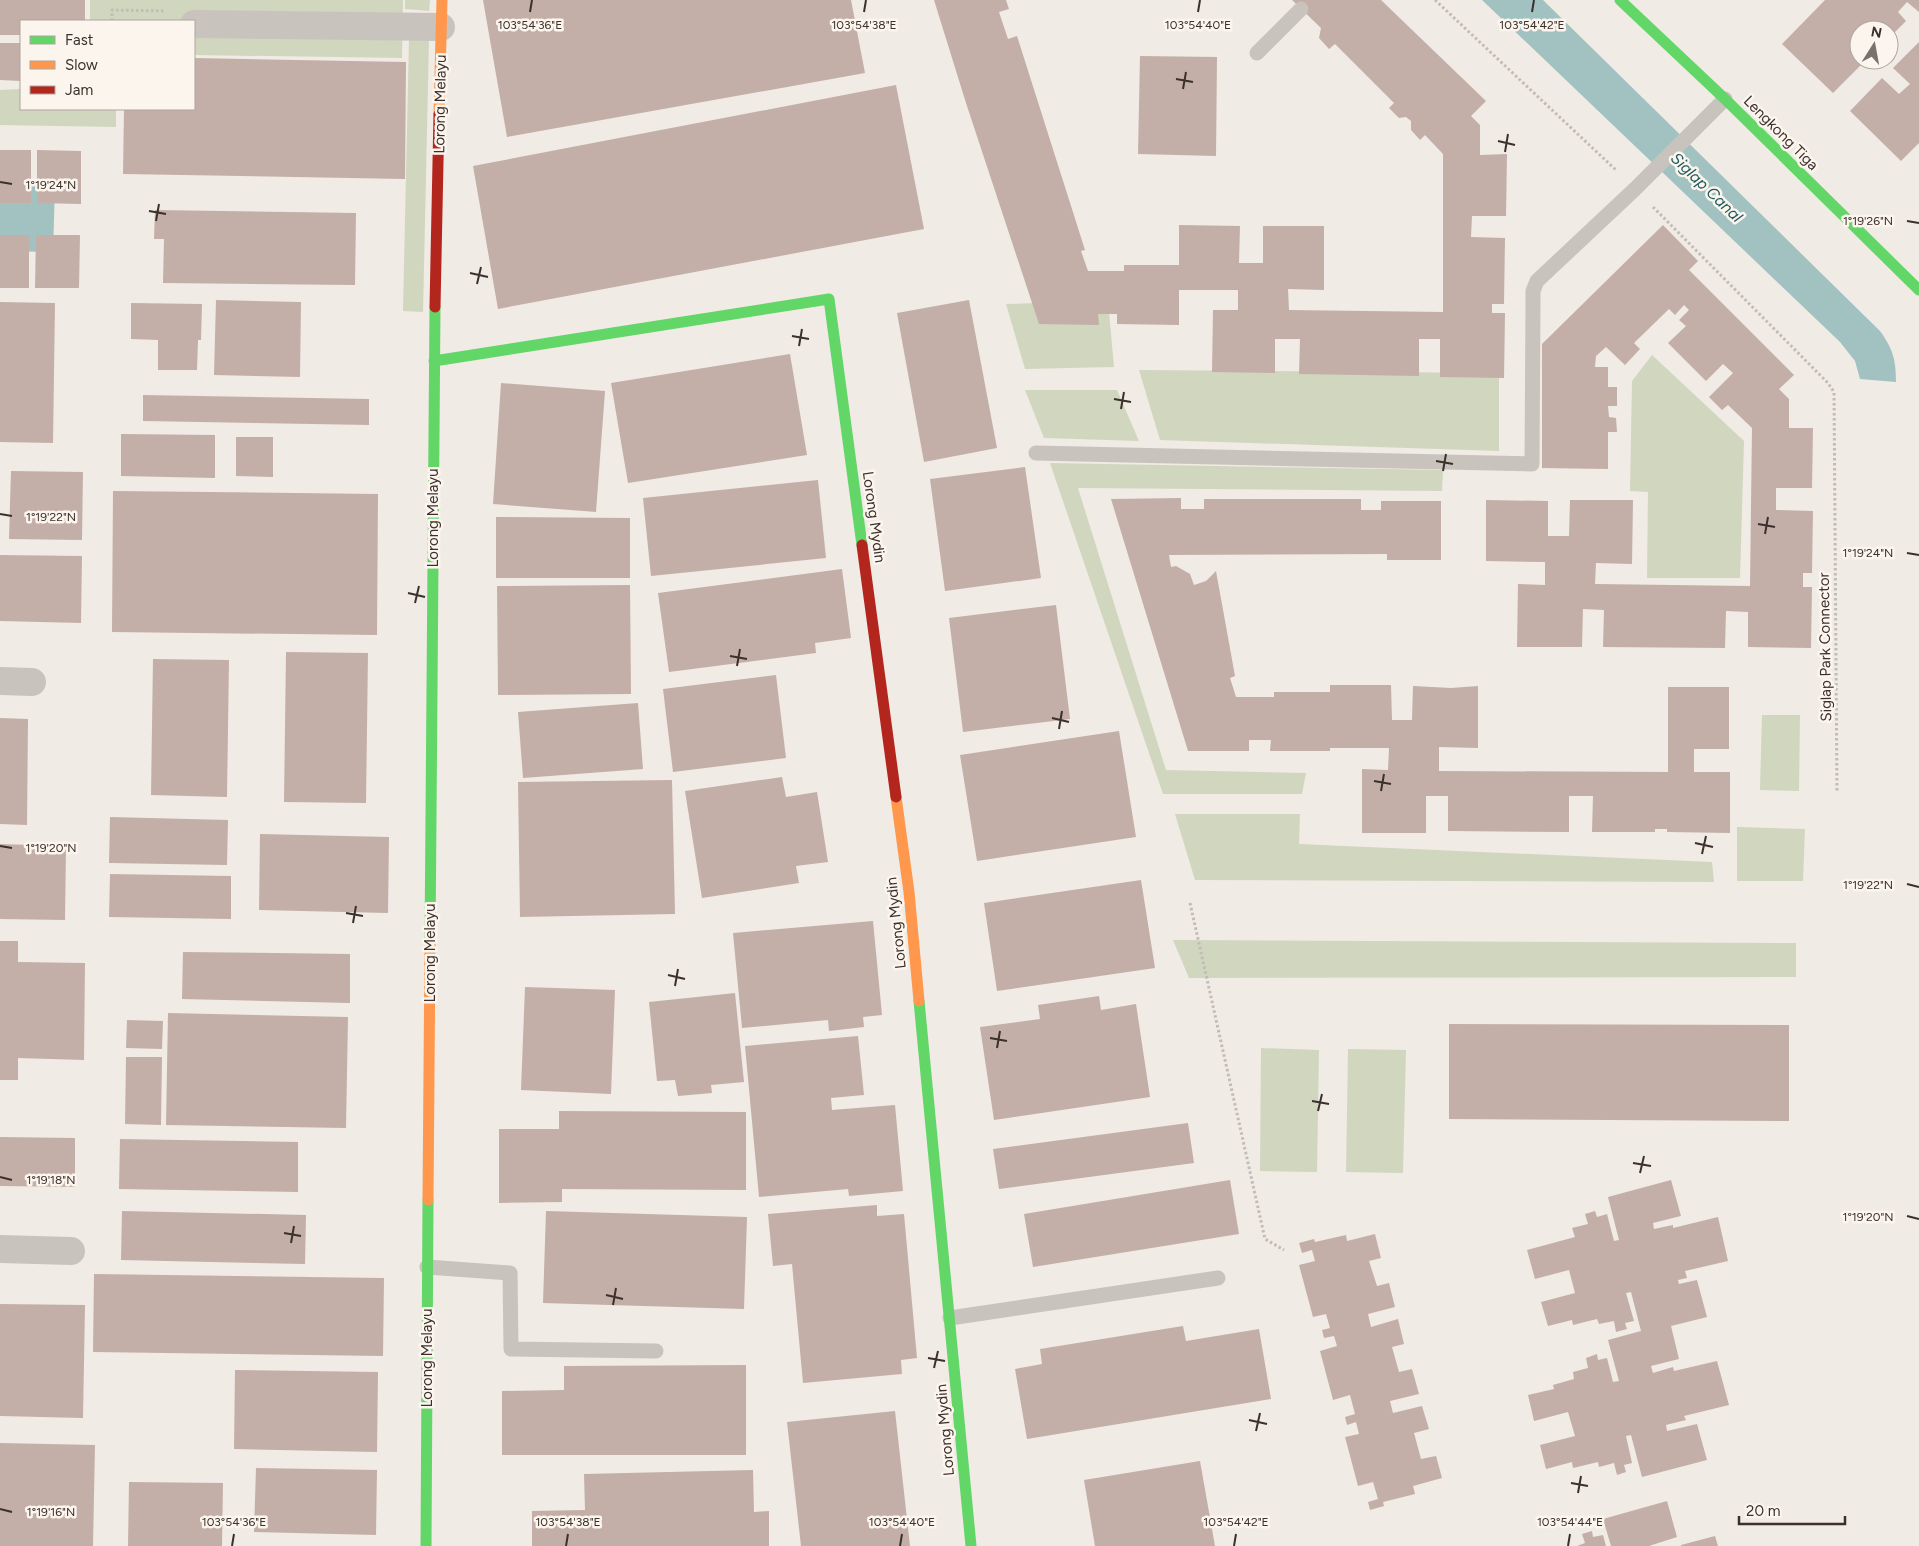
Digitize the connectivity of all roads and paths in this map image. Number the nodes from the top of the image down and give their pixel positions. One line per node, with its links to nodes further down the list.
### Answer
1 (442, 0): 5 (street, Lorong Melayu)
2 (1620, 0): 7 (street, Lengkong Tiga)
3 (1301, 9): 6 (lane)
4 (195, 24): 5 (street)
5 (441, 27): 9 (street, Lorong Melayu)
6 (1257, 53)
7 (1725, 99): 8 (street, Lengkong Tiga); 11 (lane)
8 (1919, 290)
9 (434, 361): 19 (street, Lorong Melayu); 21 (street, Lorong Mydin)
10 (1828, 383): 14 (path, Siglap Park Connector)
11 (1036, 453)
12 (0, 681): 13 (street)
13 (32, 682)
14 (1837, 792)
15 (1190, 903): 17 (path)
16 (0, 1249): 18 (street)
17 (1284, 1250)
18 (71, 1251)
19 (428, 1267): 22 (lane); 23 (street, Lorong Melayu)
20 (1218, 1278): 21 (lane)
21 (950, 1318): 24 (street, Lorong Mydin)
22 (656, 1351)
23 (426, 1546)
24 (971, 1546)

